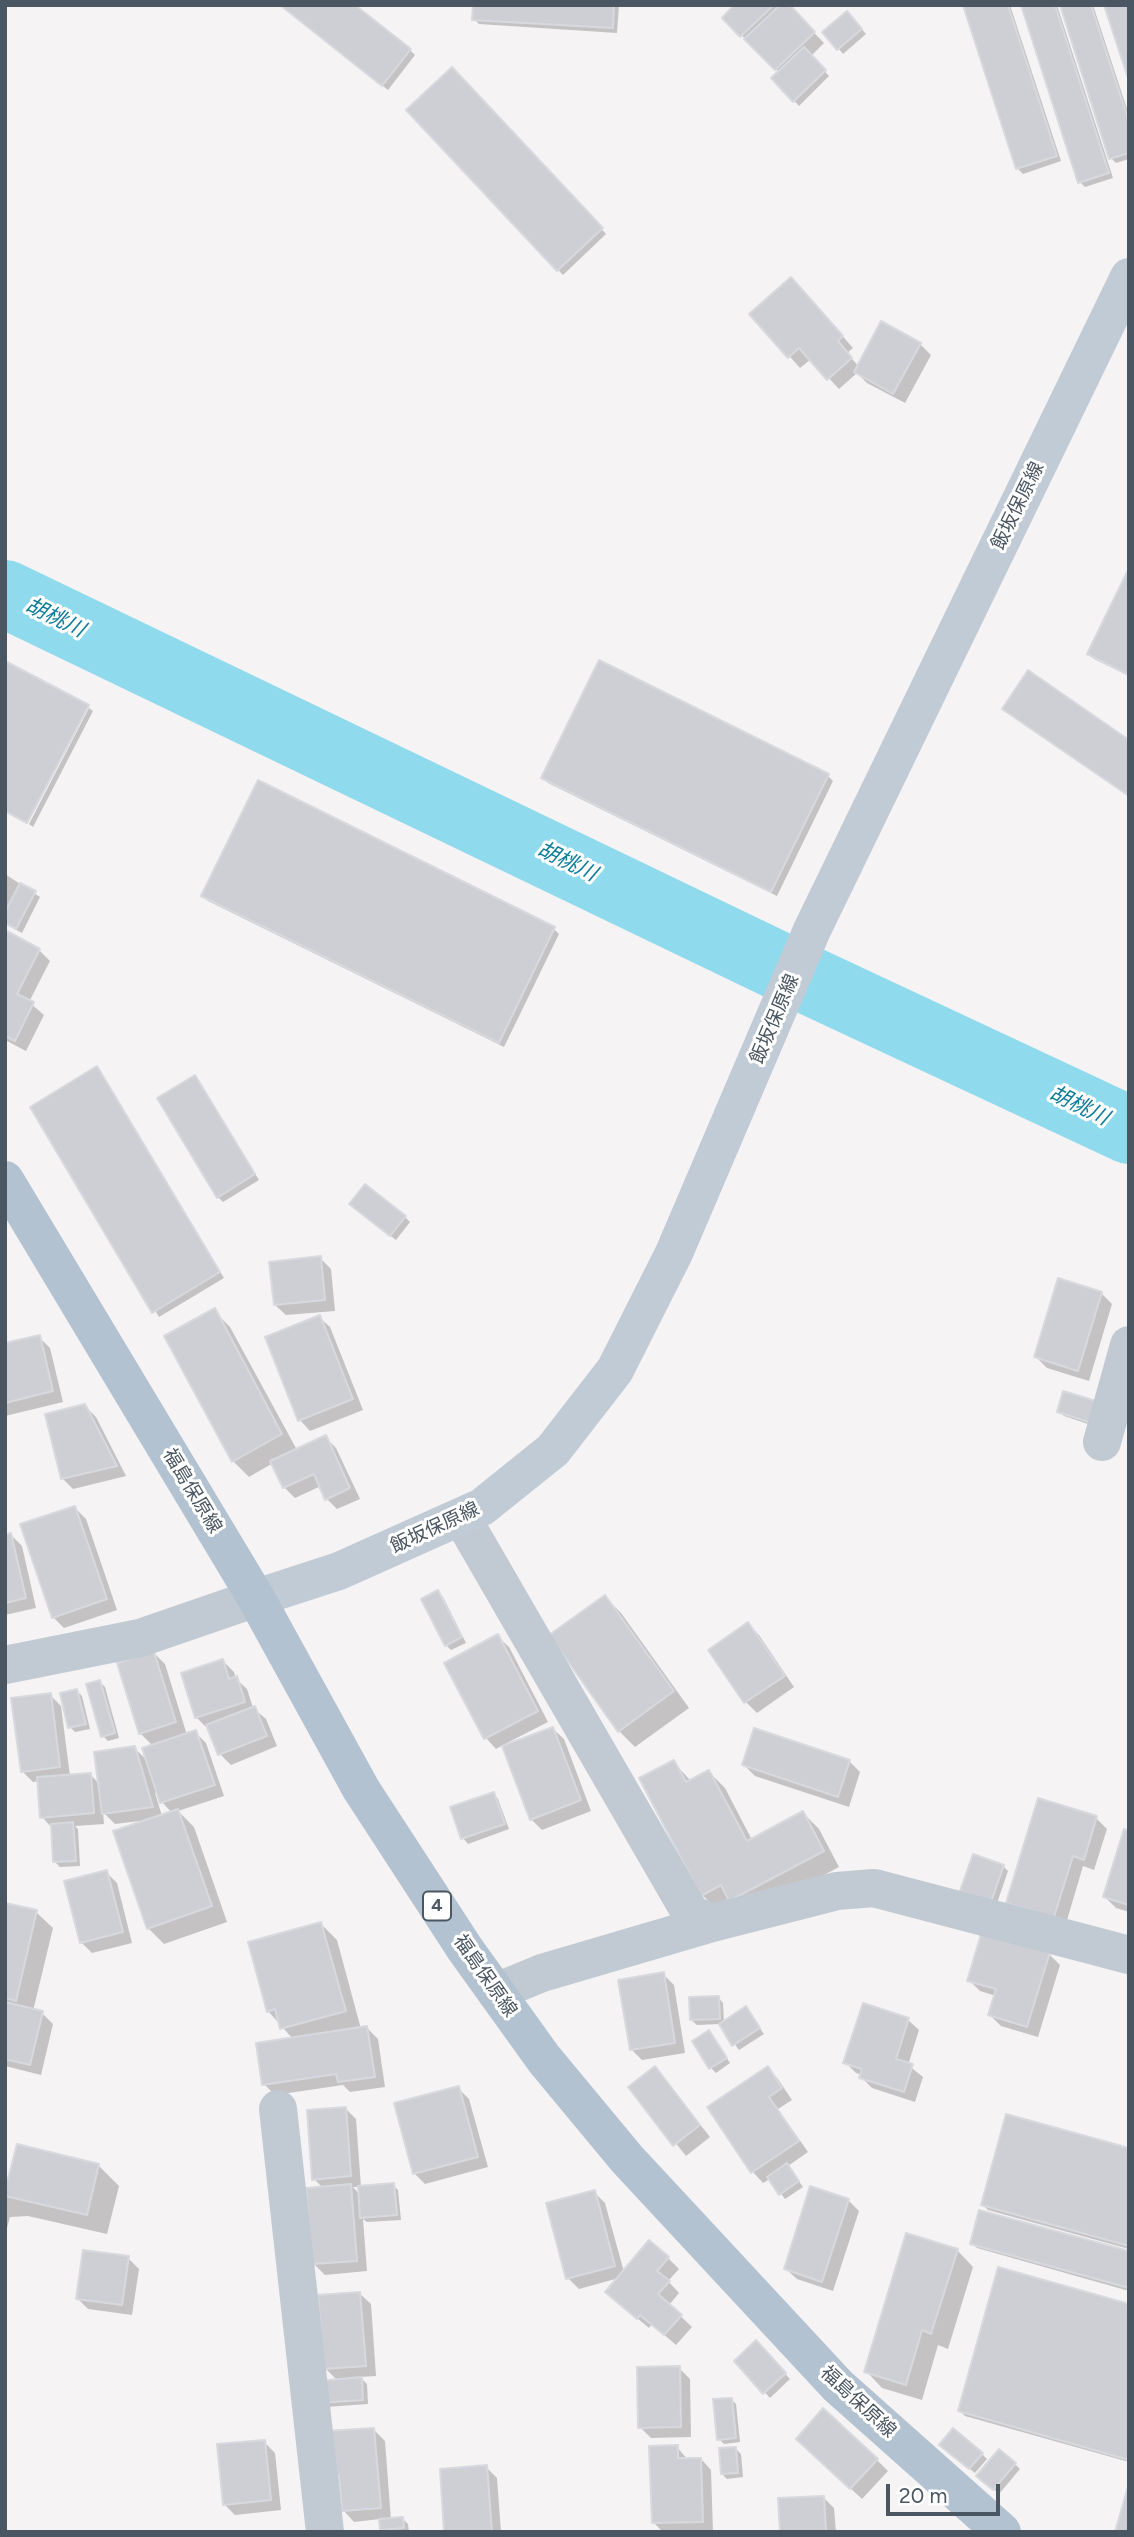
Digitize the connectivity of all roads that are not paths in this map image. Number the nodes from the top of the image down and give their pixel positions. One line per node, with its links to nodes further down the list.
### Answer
1 (1129, 277): 5 (main road, 飯坂保原線)
2 (5, 1180): 6 (main road, 福島保原線 / 4)
3 (1129, 1345): 4 (street)
4 (1104, 1443)
5 (462, 1518): 6 (main road, 飯坂保原線); 8 (street)
6 (257, 1598): 7 (street); 10 (main road, 福島保原線 / 4)
7 (5, 1665)
8 (712, 1923): 9 (street); 10 (street)
9 (1129, 1955)
10 (496, 1992): 13 (main road, 福島保原線 / 4)
11 (278, 2109): 12 (street)
12 (325, 2532)
13 (1003, 2532)

